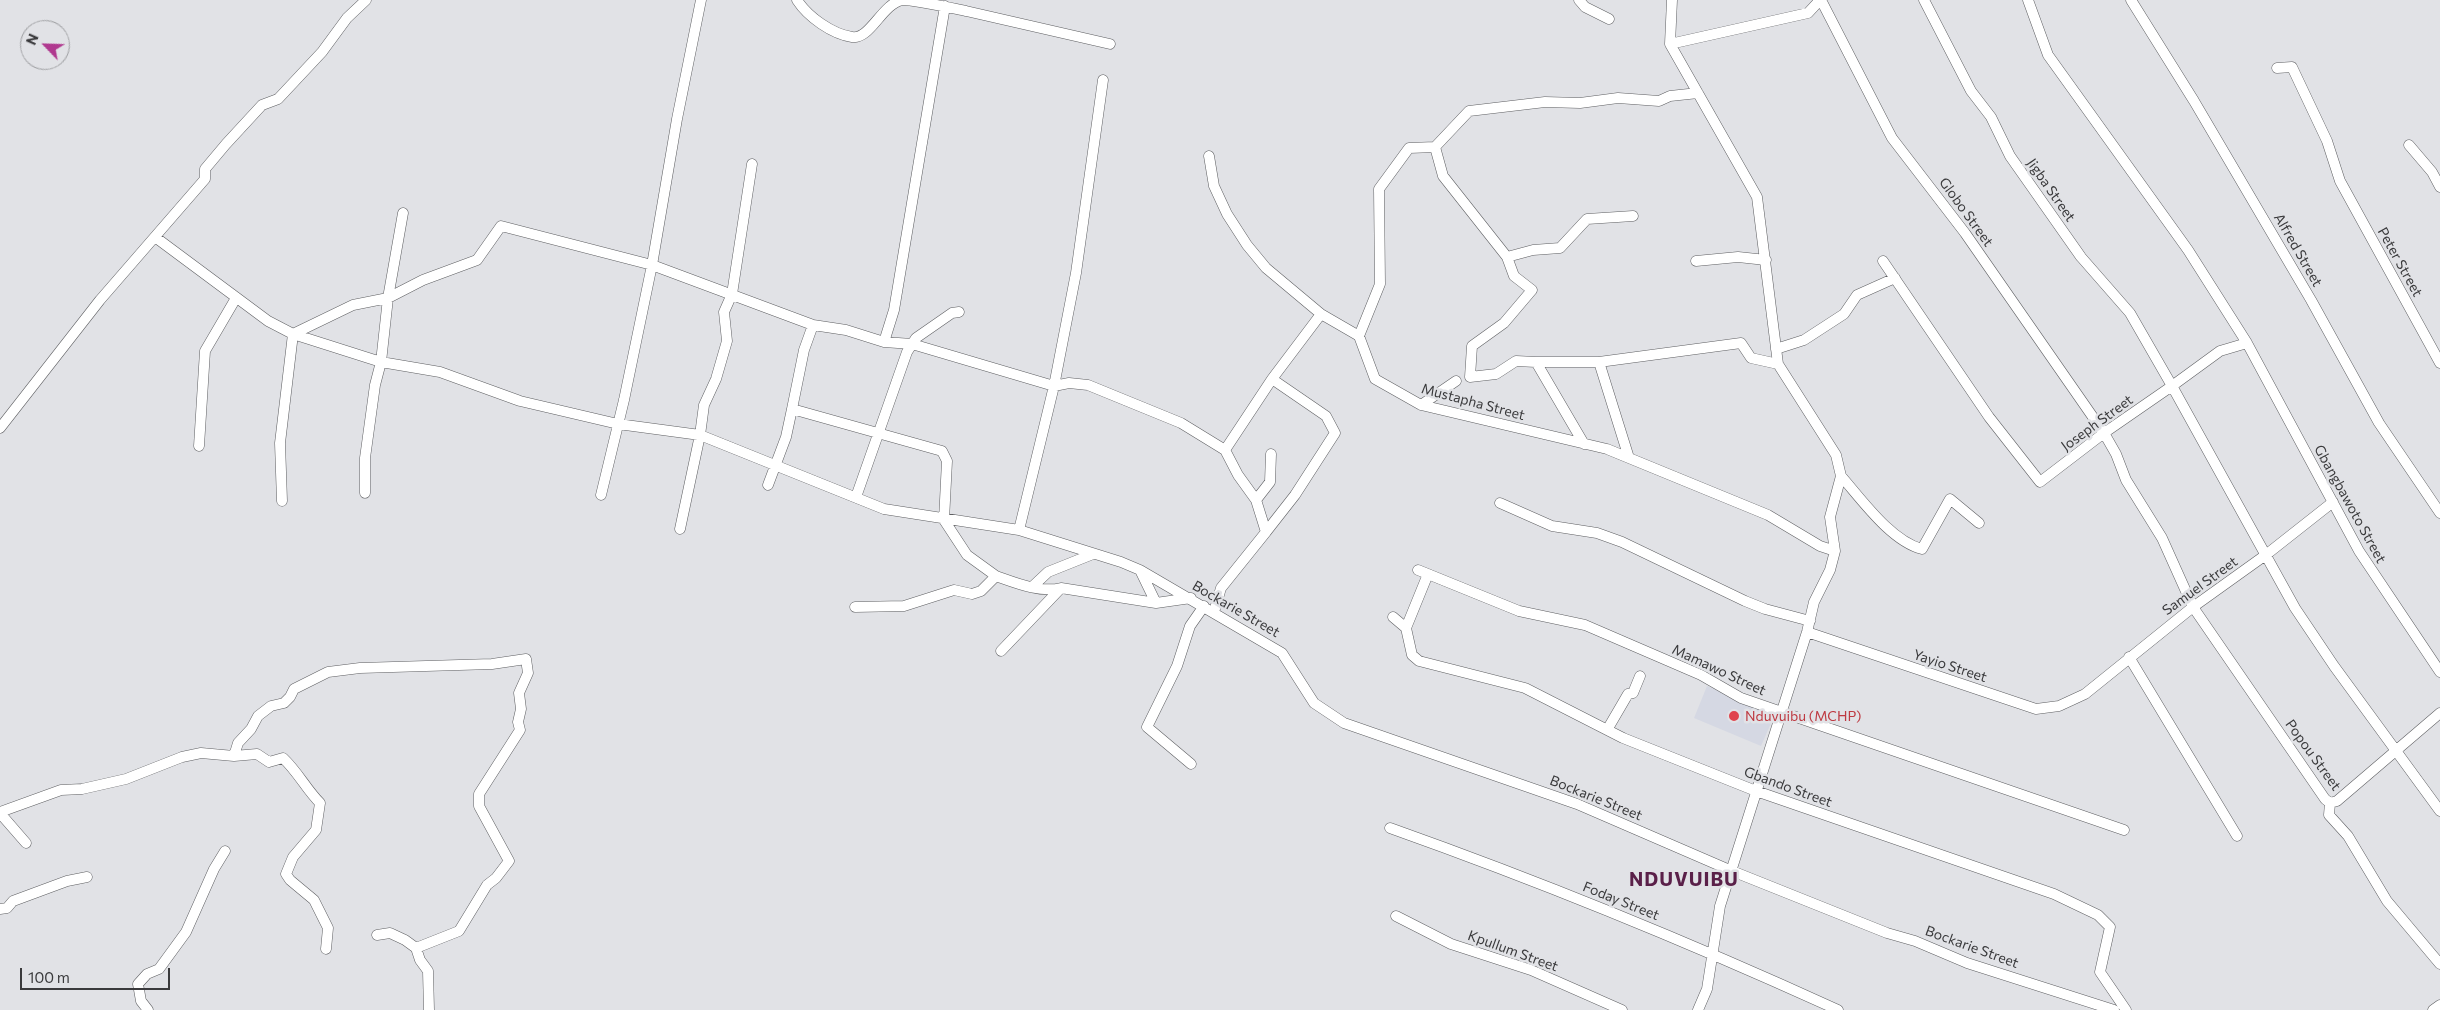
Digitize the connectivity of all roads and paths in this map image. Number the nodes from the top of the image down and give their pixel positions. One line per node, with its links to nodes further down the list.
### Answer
1 (366, 0): 24 (street)
2 (701, 0): 29 (street)
3 (797, 0): 10 (street)
4 (1579, 0): 11 (street)
5 (1672, 0): 13 (street)
6 (1820, 0): 13 (street); 56 (street, Globo Street)
7 (1924, 0): 51 (street, Jigba Street)
8 (2028, 0): 40 (street, Gbangbawoto Street)
9 (2131, 0): 74 (street, Alfred Street)
10 (945, 6): 12 (street); 39 (street)
11 (1609, 19)
12 (1110, 44)
13 (1670, 44): 16 (street)
14 (2277, 68): 46 (street, Peter Street)
15 (1103, 80): 50 (street)
16 (1698, 93): 18 (street); 26 (street)
17 (2409, 145): 21 (street)
18 (1434, 147): 25 (street); 38 (street)
19 (1209, 156): 35 (street)
20 (752, 164): 31 (street)
21 (2440, 187)
22 (403, 213): 33 (street)
23 (1633, 216): 25 (street)
24 (155, 237): 32 (street, Bockarie Street); 55 (street)
25 (1507, 257): 44 (street)
26 (1766, 260): 27 (street); 42 (street)
27 (1696, 261)
28 (1883, 261): 30 (street)
29 (652, 265): 31 (street); 33 (street); 54 (street)
30 (1895, 278): 42 (street); 56 (street, Joseph Street)
31 (732, 294): 36 (street); 58 (street)
32 (236, 298): 37 (street, Bockarie Street); 60 (street)
33 (388, 298): 37 (street); 43 (street)
34 (959, 312): 41 (street)
35 (1322, 314): 38 (street); 48 (street)
36 (813, 325): 39 (street); 53 (street)
37 (293, 334): 43 (street, Bockarie Street); 71 (street)
38 (1359, 336): 52 (street, Mustapha Street)
39 (884, 342): 41 (street)
40 (2247, 343): 51 (street, Joseph Street); 72 (street, Gbangbawoto Street)
41 (912, 344): 50 (street); 57 (street)
42 (1776, 349): 47 (street)
43 (381, 362): 54 (street, Bockarie Street); 67 (street)
44 (1536, 362): 45 (street); 59 (street)
45 (1598, 362): 47 (street); 63 (street)
46 (2440, 362)
47 (1778, 364): 65 (street)
48 (1272, 379): 61 (street); 79 (street)
49 (1456, 381): 52 (street)
50 (1054, 386): 61 (street); 78 (street)
51 (2172, 386): 56 (street, Joseph Street); 82 (street, Jigba Street)
52 (1421, 405): 59 (street, Mustapha Street)
53 (792, 408): 57 (street); 64 (street)
54 (618, 424): 58 (street, Bockarie Street); 68 (street)
55 (0, 428)
56 (2104, 433): 91 (street, Globo Street)
57 (878, 434): 69 (street); 75 (street)
58 (700, 435): 64 (street, Bockarie Street); 77 (street)
59 (1584, 444): 63 (street, Mustapha Street)
60 (199, 446)
61 (1225, 450): 70 (street)
62 (1271, 454): 70 (street)
63 (1629, 458): 80 (street, Mustapha Street)
64 (776, 465): 66 (street); 69 (street, Bockarie Street)
65 (1841, 476): 76 (street); 80 (street)
66 (768, 485)
67 (366, 493)
68 (601, 495)
69 (856, 498): 75 (street, Bockarie Street)
70 (1256, 500): 79 (street)
71 (282, 501)
72 (2332, 502): 82 (street, Samuel Street); 99 (street, Gbangbawoto Street)
73 (1500, 503): 94 (street)
74 (2440, 513)
75 (944, 520): 78 (street, Bockarie Street); 84 (street)
76 (1979, 523)
77 (680, 529)
78 (1019, 530): 81 (street, Bockarie Street)
79 (1266, 532): 92 (street)
80 (1835, 551): 94 (street)
81 (1093, 554): 83 (street, Bockarie Street); 85 (street)
82 (2267, 554): 91 (street, Samuel Street); 105 (street, Jigba Street)
83 (1140, 570): 87 (street, Bockarie Street); 88 (street)
84 (996, 576): 85 (street); 90 (street)
85 (1032, 587): 86 (street)
86 (1061, 588): 88 (street); 97 (street)
87 (1190, 598): 88 (street); 89 (street, Bockarie Street)
88 (1156, 603)
89 (1204, 606): 92 (street, Bockarie Street); 107 (street)
90 (855, 607)
91 (2193, 607): 98 (street, Samuel Street); 109 (street, Popou Street)
92 (1214, 612): 117 (street, Bockarie Street)
93 (1393, 617): 95 (street)
94 (1810, 621): 96 (street)
95 (1406, 628): 102 (street, Mamawo Street); 104 (street, Gbando Street)
96 (1807, 632): 101 (street, Yayio Street); 102 (street)
97 (1002, 651)
98 (2129, 657): 101 (street, Samuel Street); 114 (street)
99 (2440, 672)
100 (1640, 676): 104 (street)
101 (2085, 694)
102 (1780, 712): 108 (street); 113 (street, Mamawo Street)
103 (2440, 713): 105 (street, Popou Street)
104 (1607, 730): 108 (street, Gbando Street)
105 (2396, 749): 109 (street, Popou Street); 110 (street, Jigba Street)
106 (234, 756): 111 (street); 122 (street); 123 (street)
107 (1190, 764)
108 (1756, 791): 117 (street); 133 (street, Gbando Street)
109 (2330, 803): 125 (street)
110 (2440, 811)
111 (0, 813): 115 (street)
112 (1390, 828): 124 (street, Foday Street)
113 (2124, 830)
114 (2237, 836)
115 (26, 843)
116 (226, 851): 127 (street)
117 (1732, 871): 124 (street); 132 (street, Bockarie Street)
118 (87, 878): 119 (street)
119 (0, 909)
120 (1396, 916): 129 (street, Kpullum Street)
121 (377, 935): 122 (street)
122 (416, 948): 128 (street)
123 (326, 949)
124 (1714, 953): 130 (street); 131 (street, Foday Street)
125 (2440, 964)
126 (2440, 1005): 134 (street)
127 (148, 1010)
128 (429, 1010)
129 (1622, 1010)
130 (1698, 1010)
131 (1838, 1010)
132 (2114, 1010)
133 (2126, 1010)
134 (2433, 1010)

